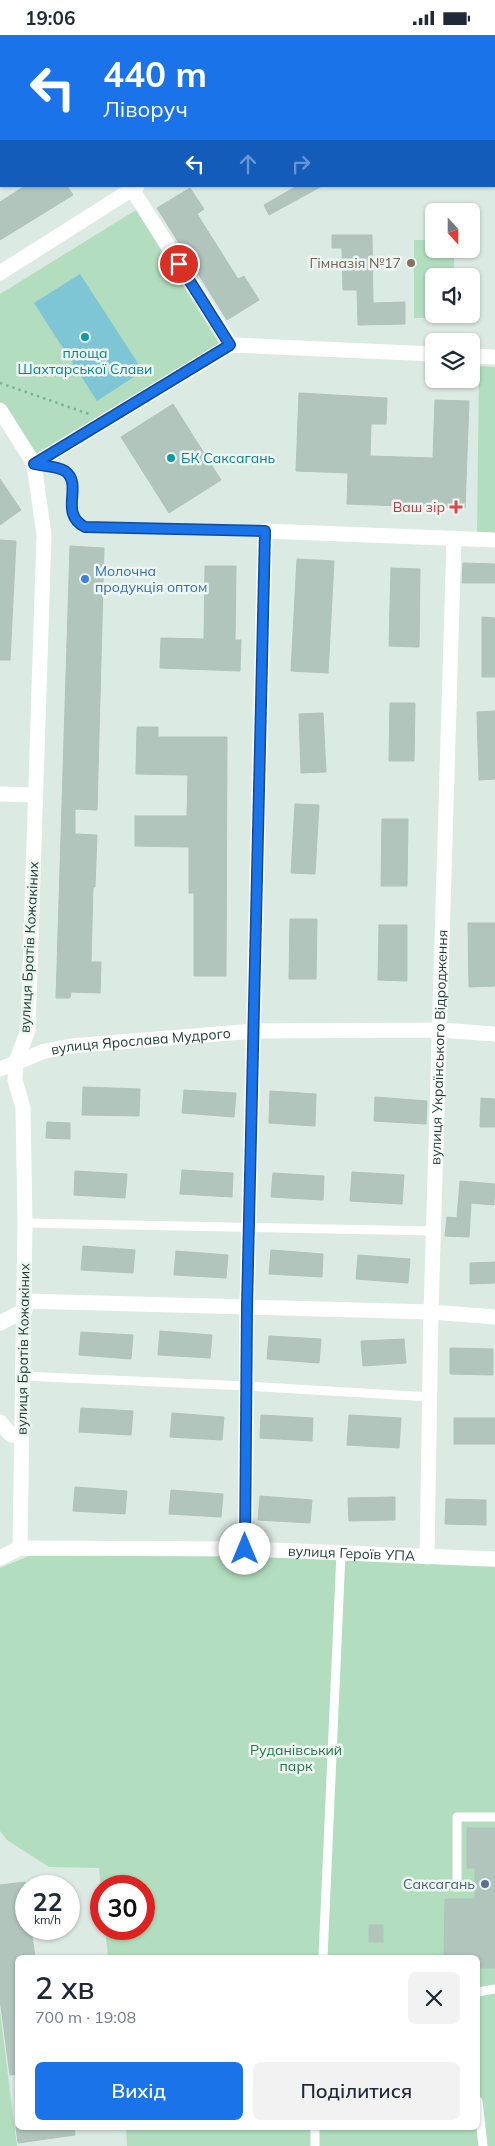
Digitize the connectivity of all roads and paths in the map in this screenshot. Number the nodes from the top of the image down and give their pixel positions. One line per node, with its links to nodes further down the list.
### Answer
1 (133, 187): 2 (street); 3 (street)
2 (0, 273)
3 (230, 345): 4 (street); 9 (street)
4 (425, 354)
5 (480, 356): 6 (street)
6 (495, 357)
7 (0, 383): 9 (path)
8 (0, 410): 10 (street)
9 (107, 420): 10 (street)
10 (34, 464): 11 (lane); 15 (street, вулиця Братів Кожакіних)
11 (265, 531): 12 (street); 17 (street)
12 (454, 538): 13 (street); 16 (street, вулиця Українського Відродження)
13 (495, 540)
14 (0, 794): 15 (street)
15 (35, 795): 19 (street, вулиця Братів Кожакіних)
16 (440, 1030): 17 (street, вулиця Ярослава Мудрого); 18 (street, вулиця Ярослава Мудрого); 23 (street, вулиця Українського Відродження)
17 (254, 1031): 19 (street, вулиця Ярослава Мудрого); 22 (street)
18 (495, 1034)
19 (16, 1062): 20 (street, вулиця Ярослава Мудрого); 21 (street, вулиця Братів Кожакіних)
20 (0, 1069)
21 (25, 1223): 22 (lane); 24 (street, вулиця Братів Кожакіних)
22 (249, 1227): 23 (lane); 25 (street)
23 (434, 1231): 26 (street, вулиця Українського Відродження)
24 (25, 1306): 25 (street); 28 (street); 29 (street, вулиця Братів Кожакіних)
25 (247, 1307): 26 (street); 30 (street)
26 (431, 1312): 27 (street); 31 (street, вулиця Українського Відродження)
27 (495, 1317)
28 (0, 1323)
29 (22, 1376): 30 (lane); 33 (street, вулиця Братів Кожакіних)
30 (246, 1386): 31 (lane); 35 (street)
31 (430, 1397): 37 (street, вулиця Українського Відродження)
32 (0, 1422): 33 (street)
33 (21, 1435): 34 (street, вулиця Братів Кожакіних)
34 (20, 1548): 35 (street, вулиця Героїв УПА); 38 (street, вулиця Героїв УПА)
35 (245, 1549): 36 (street, вулиця Героїв УПА)
36 (341, 1553): 37 (street, вулиця Героїв УПА); 42 (lane)
37 (427, 1557): 39 (street, вулиця Героїв УПА)
38 (0, 1558)
39 (495, 1559)
40 (495, 1817): 41 (lane)
41 (457, 1884)
42 (323, 1955)
43 (495, 1989): 44 (lane)
44 (480, 1992)
45 (480, 2119): 48 (lane)
46 (315, 2130): 47 (lane)
47 (314, 2146)
48 (483, 2146)

